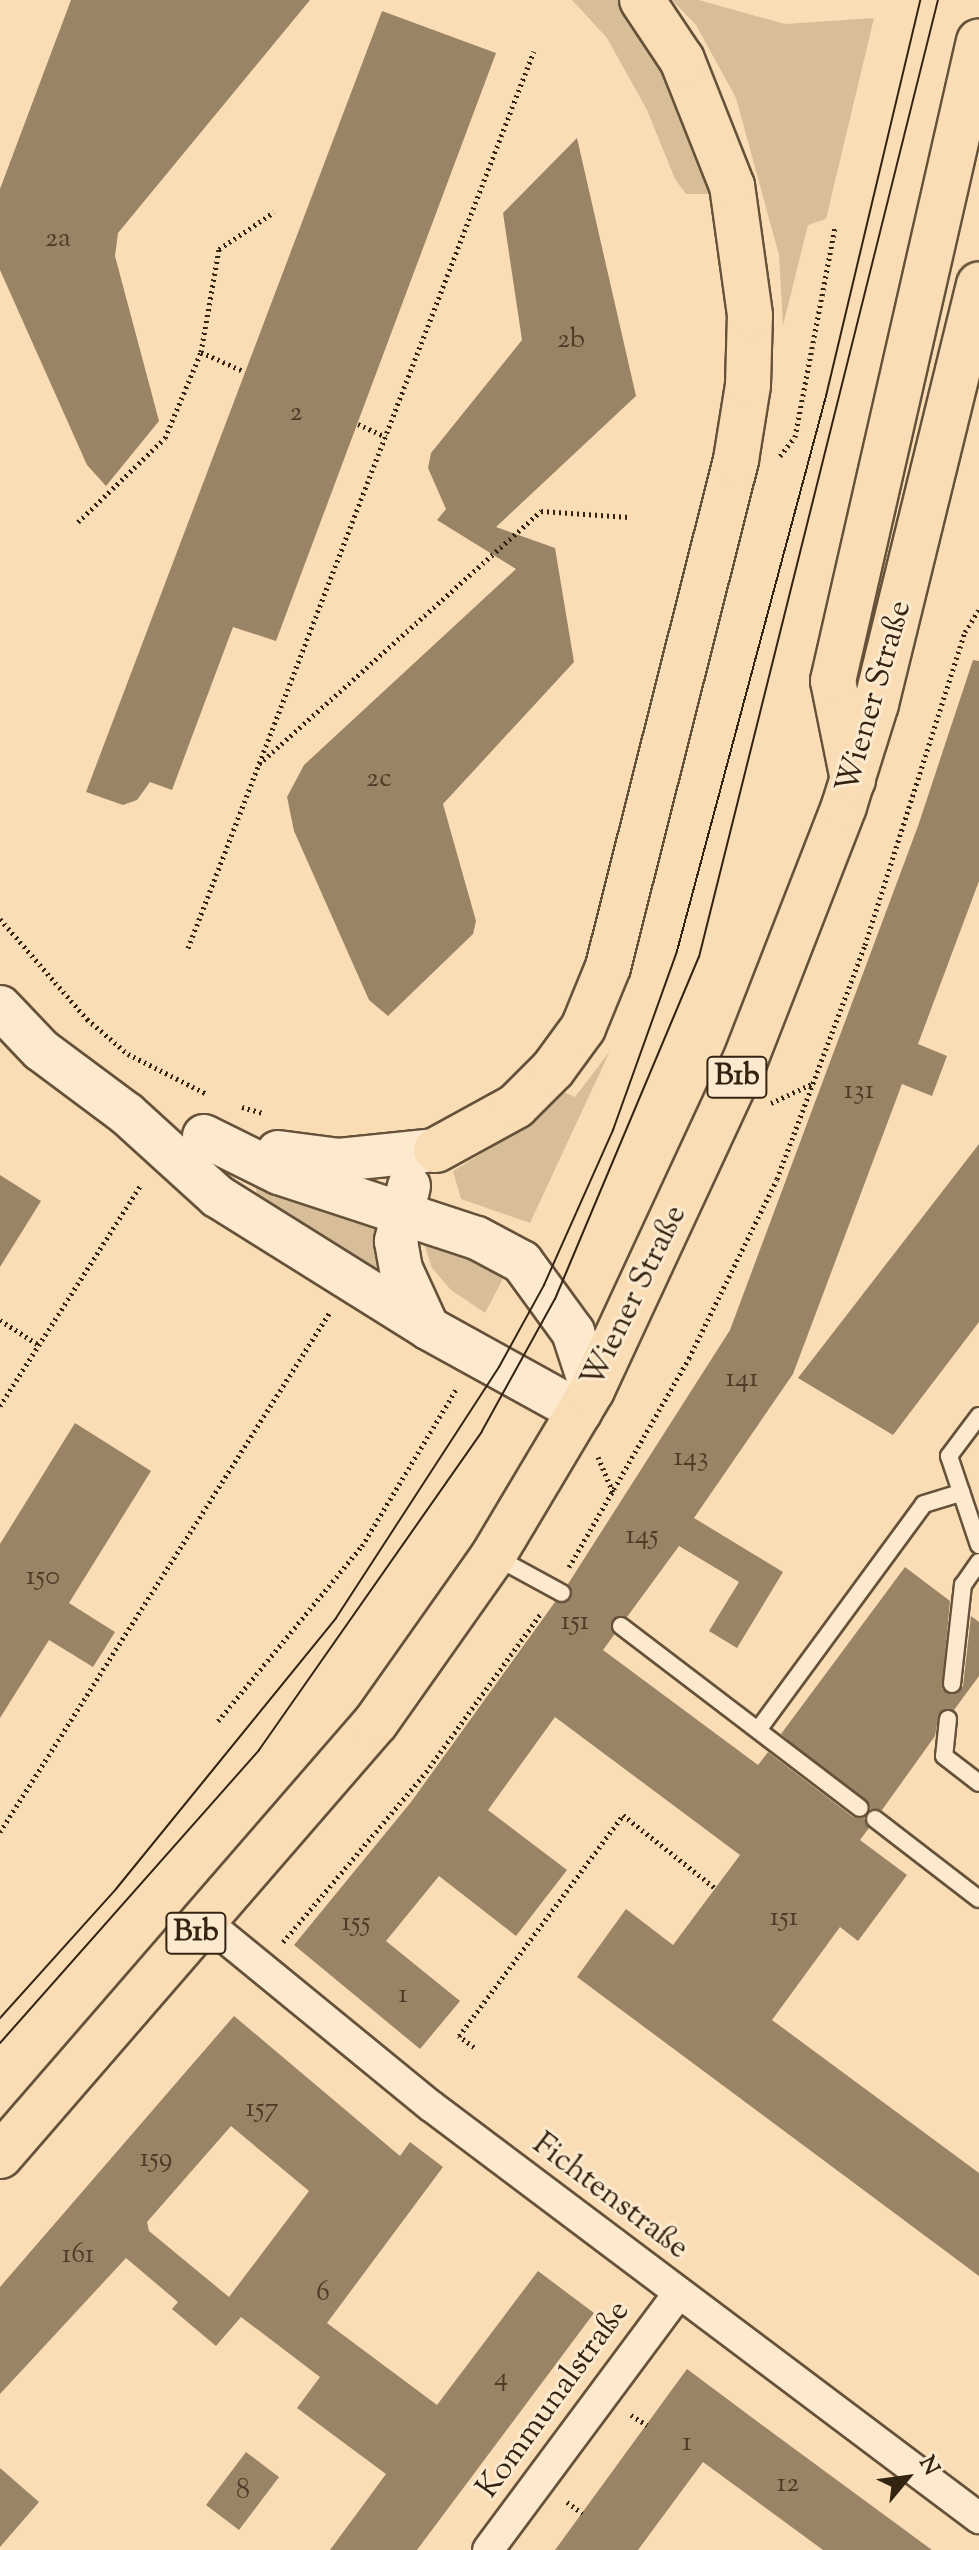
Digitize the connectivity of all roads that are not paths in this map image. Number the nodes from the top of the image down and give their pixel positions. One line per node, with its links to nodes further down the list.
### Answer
1 (642, 0): 9 (main road)
2 (979, 41): 5 (main road)
3 (979, 284): 4 (main road, Wiener Straße / B1b)
4 (966, 384): 5 (main road, Wiener Straße / B1b)
5 (853, 780): 12 (main road, Wiener Straße / B1b)
6 (0, 1007): 7 (main road)
7 (127, 1114): 8 (main road); 11 (main road)
8 (211, 1118): 9 (main road); 10 (main road)
9 (436, 1150): 10 (main road)
10 (402, 1213): 11 (main road); 12 (main road)
11 (428, 1328): 12 (main road)
12 (586, 1401): 16 (main road, Wiener Straße / B1b)
13 (979, 1416): 14 (lane)
14 (961, 1493): 15 (lane); 22 (lane)
15 (979, 1545)
16 (493, 1556): 18 (lane); 27 (main road, Wiener Straße / B1b)
17 (979, 1562): 20 (lane)
18 (562, 1593)
19 (621, 1626): 22 (lane)
20 (952, 1684)
21 (948, 1719): 23 (lane)
22 (758, 1730): 24 (lane)
23 (979, 1783)
24 (860, 1808)
25 (875, 1819): 26 (lane)
26 (979, 1899)
27 (206, 1922): 28 (main road, Wiener Straße / B1b); 29 (street, Fichtenstraße)
28 (0, 2156)
29 (678, 2294): 30 (street, Fichtenstraße); 31 (street, Kommunalstraße)
30 (979, 2518)
31 (488, 2550)

